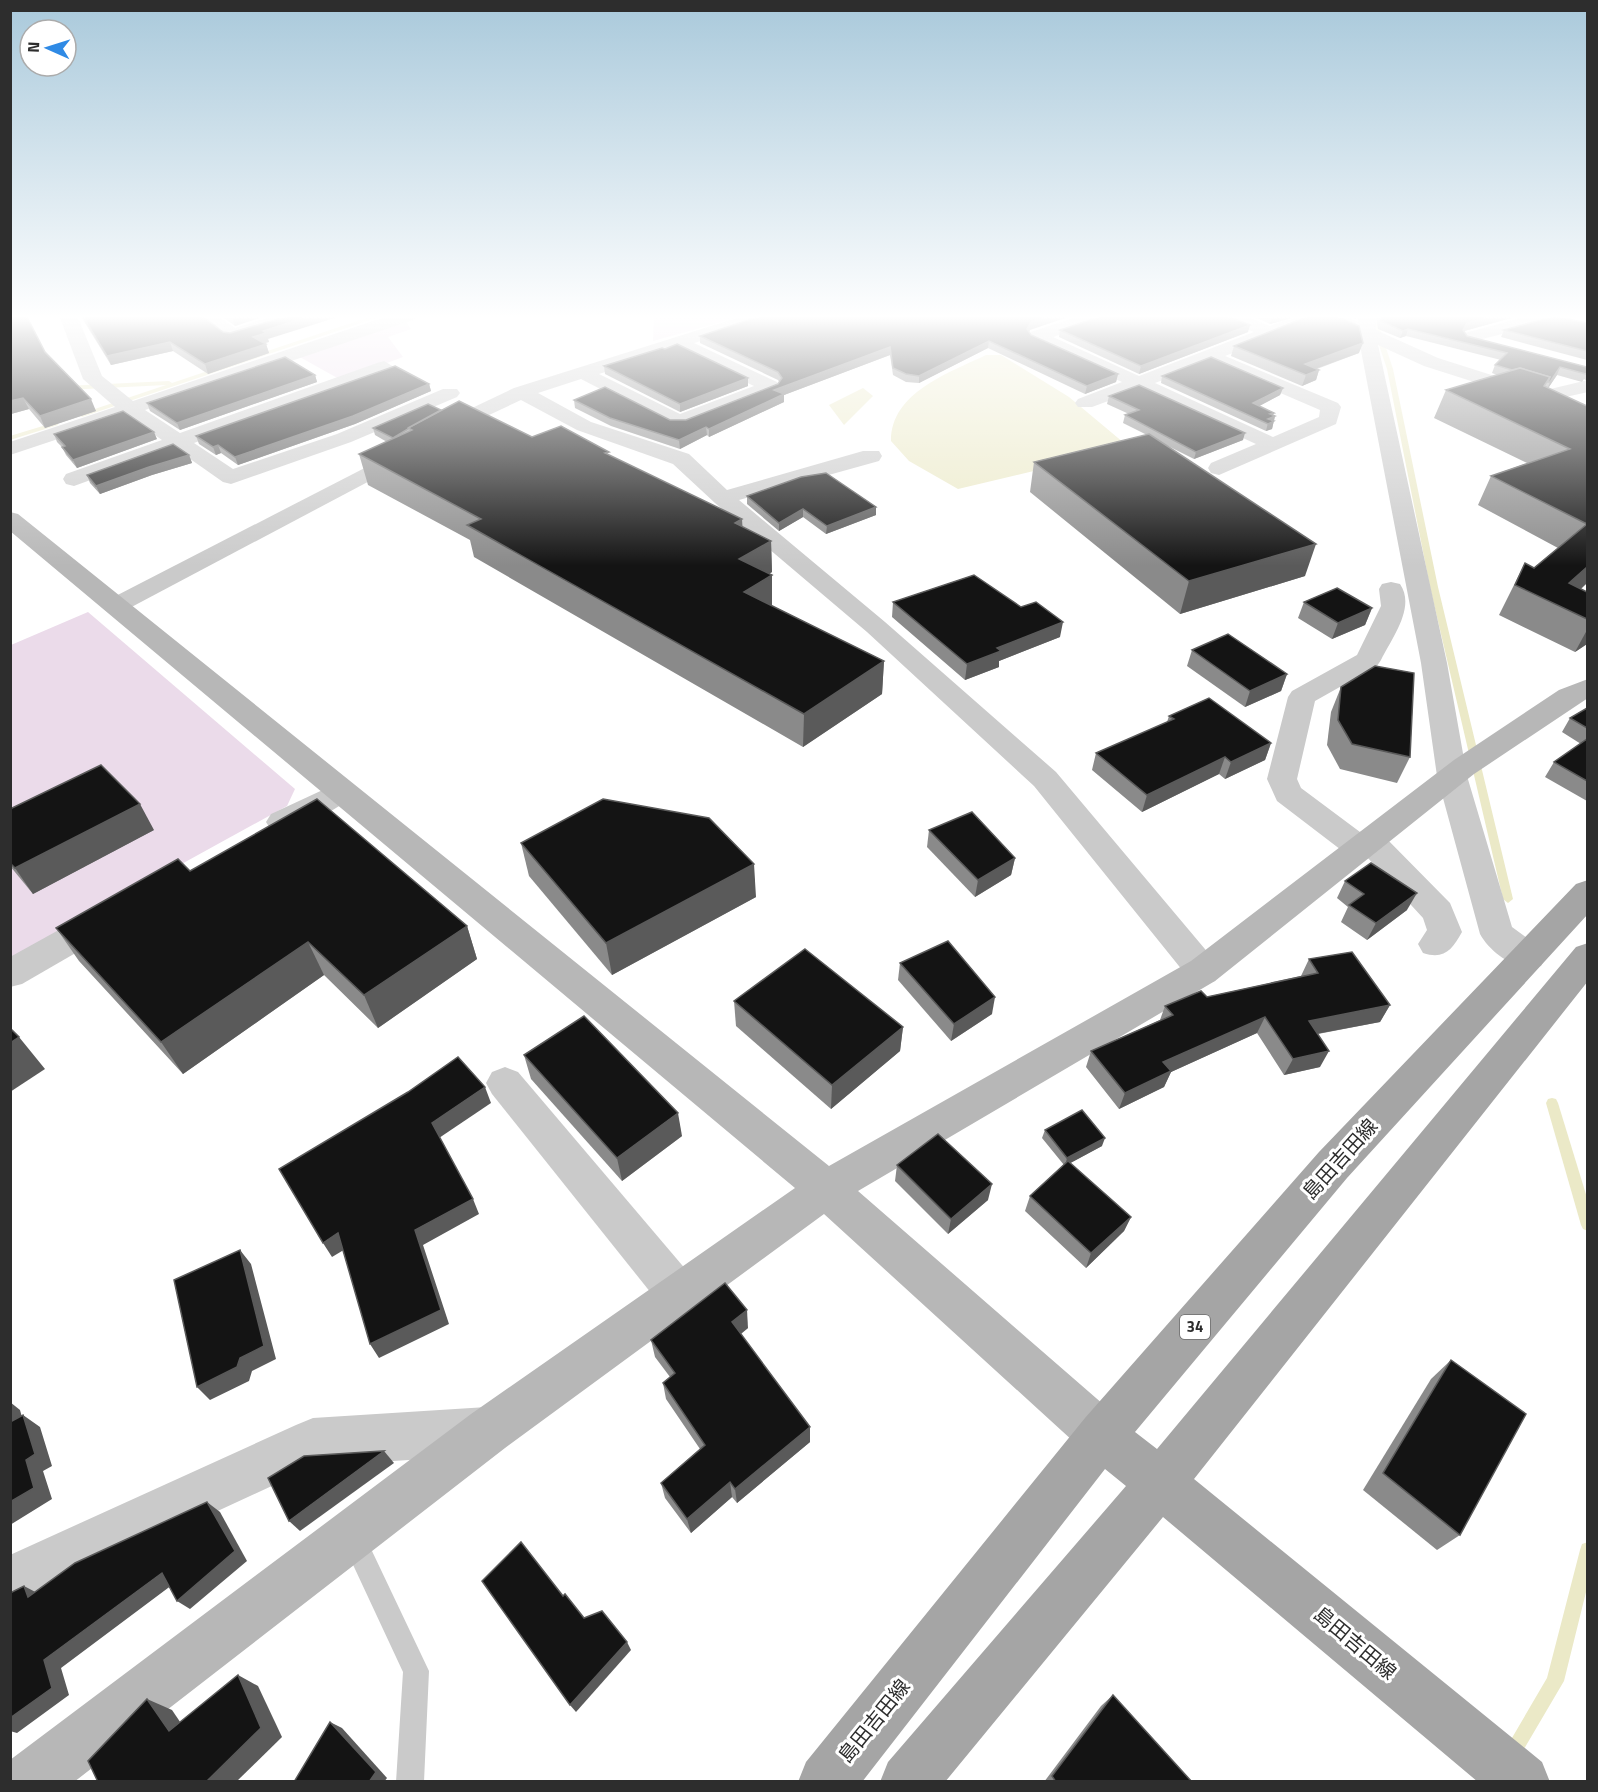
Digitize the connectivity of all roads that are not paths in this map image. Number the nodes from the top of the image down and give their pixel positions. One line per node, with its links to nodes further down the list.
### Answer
1 (112, 399): 19 (street)
2 (117, 399): 17 (street)
3 (299, 399): 17 (street)
4 (442, 399): 20 (street)
5 (507, 399): 16 (street)
6 (533, 399): 24 (street)
7 (633, 399): 8 (street)
8 (738, 399)
9 (1094, 399): 14 (street)
10 (1173, 399): 18 (street)
11 (1311, 399): 18 (street)
12 (1383, 399): 29 (street)
13 (1543, 399): 15 (street)
14 (1085, 402)
15 (1587, 416)
16 (426, 438)
17 (179, 442): 20 (street); 23 (street)
18 (1272, 444): 22 (street)
19 (10, 449)
20 (374, 450): 27 (street)
21 (871, 456): 24 (street)
22 (1219, 468)
23 (74, 479)
24 (723, 498): 38 (street)
25 (10, 519): 27 (street)
26 (1391, 589): 32 (street)
27 (115, 606): 30 (street)
28 (1587, 687): 29 (street)
29 (1458, 772): 32 (street); 37 (street)
30 (342, 791): 31 (street); 41 (street)
31 (252, 838)
32 (1365, 844): 35 (street); 38 (street)
33 (1587, 892): 37 (main road, 島田吉田線 / 34)
34 (131, 906): 39 (street)
35 (1435, 944)
36 (1587, 956): 45 (main road)
37 (1529, 957): 44 (main road, 島田吉田線 / 34)
38 (1203, 971): 41 (street)
39 (10, 974)
40 (505, 1083): 42 (street)
41 (826, 1188): 42 (street); 44 (street)
42 (678, 1293): 43 (street)
43 (488, 1431): 46 (street); 47 (street)
44 (1102, 1435): 45 (main road, 島田吉田線); 50 (main road, 島田吉田線 / 34)
45 (1161, 1482): 51 (main road); 52 (main road, 島田吉田線)
46 (351, 1535): 48 (street); 49 (lane)
47 (10, 1582)
48 (28, 1782)
49 (410, 1782)
50 (826, 1782)
51 (908, 1782)
52 (1522, 1782)

